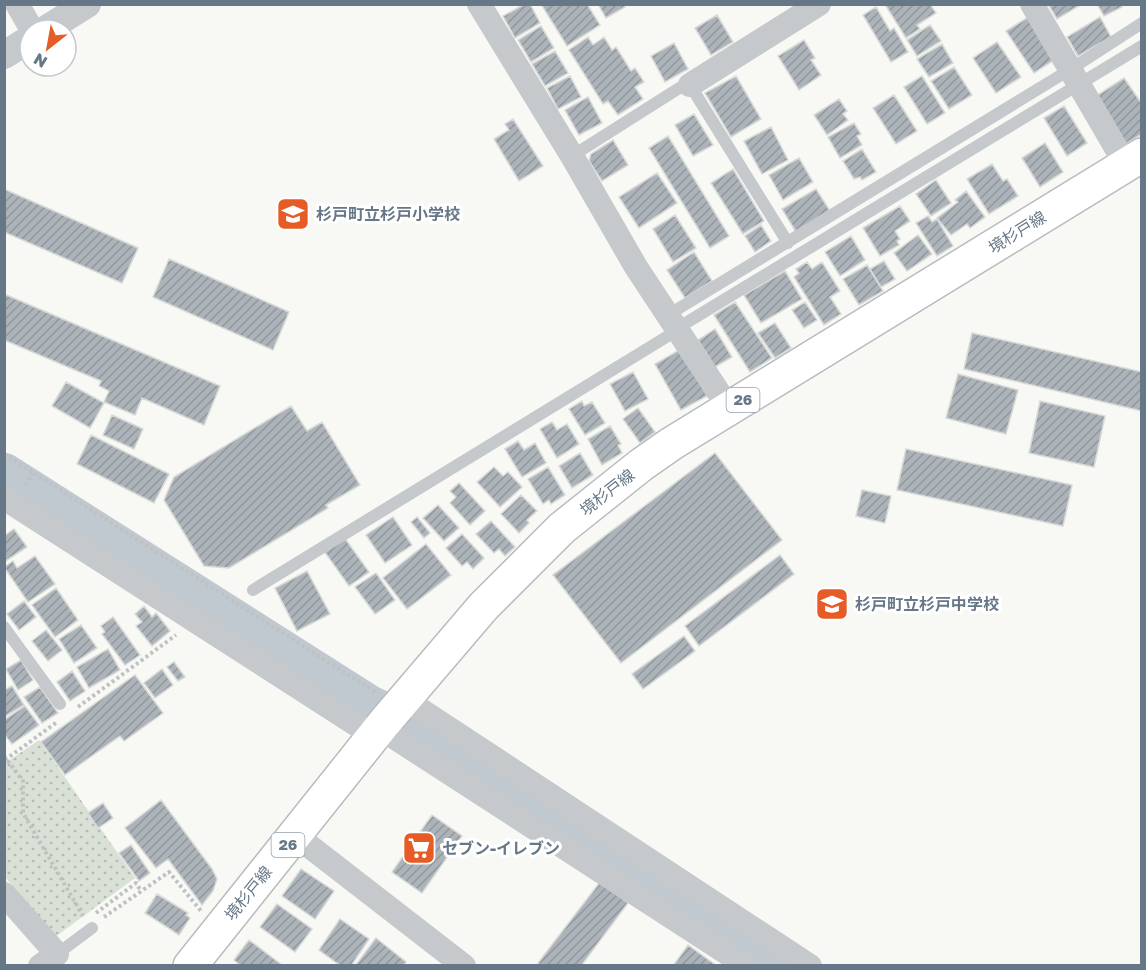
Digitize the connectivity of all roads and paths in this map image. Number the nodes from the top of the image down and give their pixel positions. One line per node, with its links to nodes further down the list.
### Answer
1 (17, 4): 6 (street)
2 (87, 4): 7 (street)
3 (479, 4): 14 (street)
4 (819, 4): 13 (street)
5 (1032, 4): 12 (street)
6 (25, 18)
7 (64, 18)
8 (1142, 23): 12 (lane)
9 (18, 46): 11 (street)
10 (1142, 46): 12 (lane)
11 (4, 55)
12 (1076, 76): 15 (street); 16 (lane); 17 (lane)
13 (690, 85): 14 (lane); 16 (lane)
14 (572, 156): 17 (street)
15 (1134, 160): 18 (main road, 境杉戸線 / 26)
16 (788, 243): 17 (lane)
17 (672, 322): 18 (street); 21 (lane)
18 (729, 408): 26 (main road, 境杉戸線 / 26)
19 (4, 454): 26 (path)
20 (8, 506): 22 (street)
21 (253, 590)
22 (191, 618): 25 (path); 26 (street)
23 (4, 627): 24 (lane)
24 (60, 704)
25 (77, 707)
26 (386, 715): 29 (main road, 境杉戸線 / 26); 34 (street); 37 (street)
27 (59, 721): 28 (path)
28 (5, 758): 32 (path)
29 (295, 836): 31 (main road, 境杉戸線 / 26); 36 (street)
30 (4, 894): 33 (street)
31 (221, 926): 32 (path); 35 (main road, 境杉戸線 / 26)
32 (92, 928): 33 (lane)
33 (48, 960)
34 (739, 964)
35 (192, 965)
36 (464, 966)
37 (810, 966)

